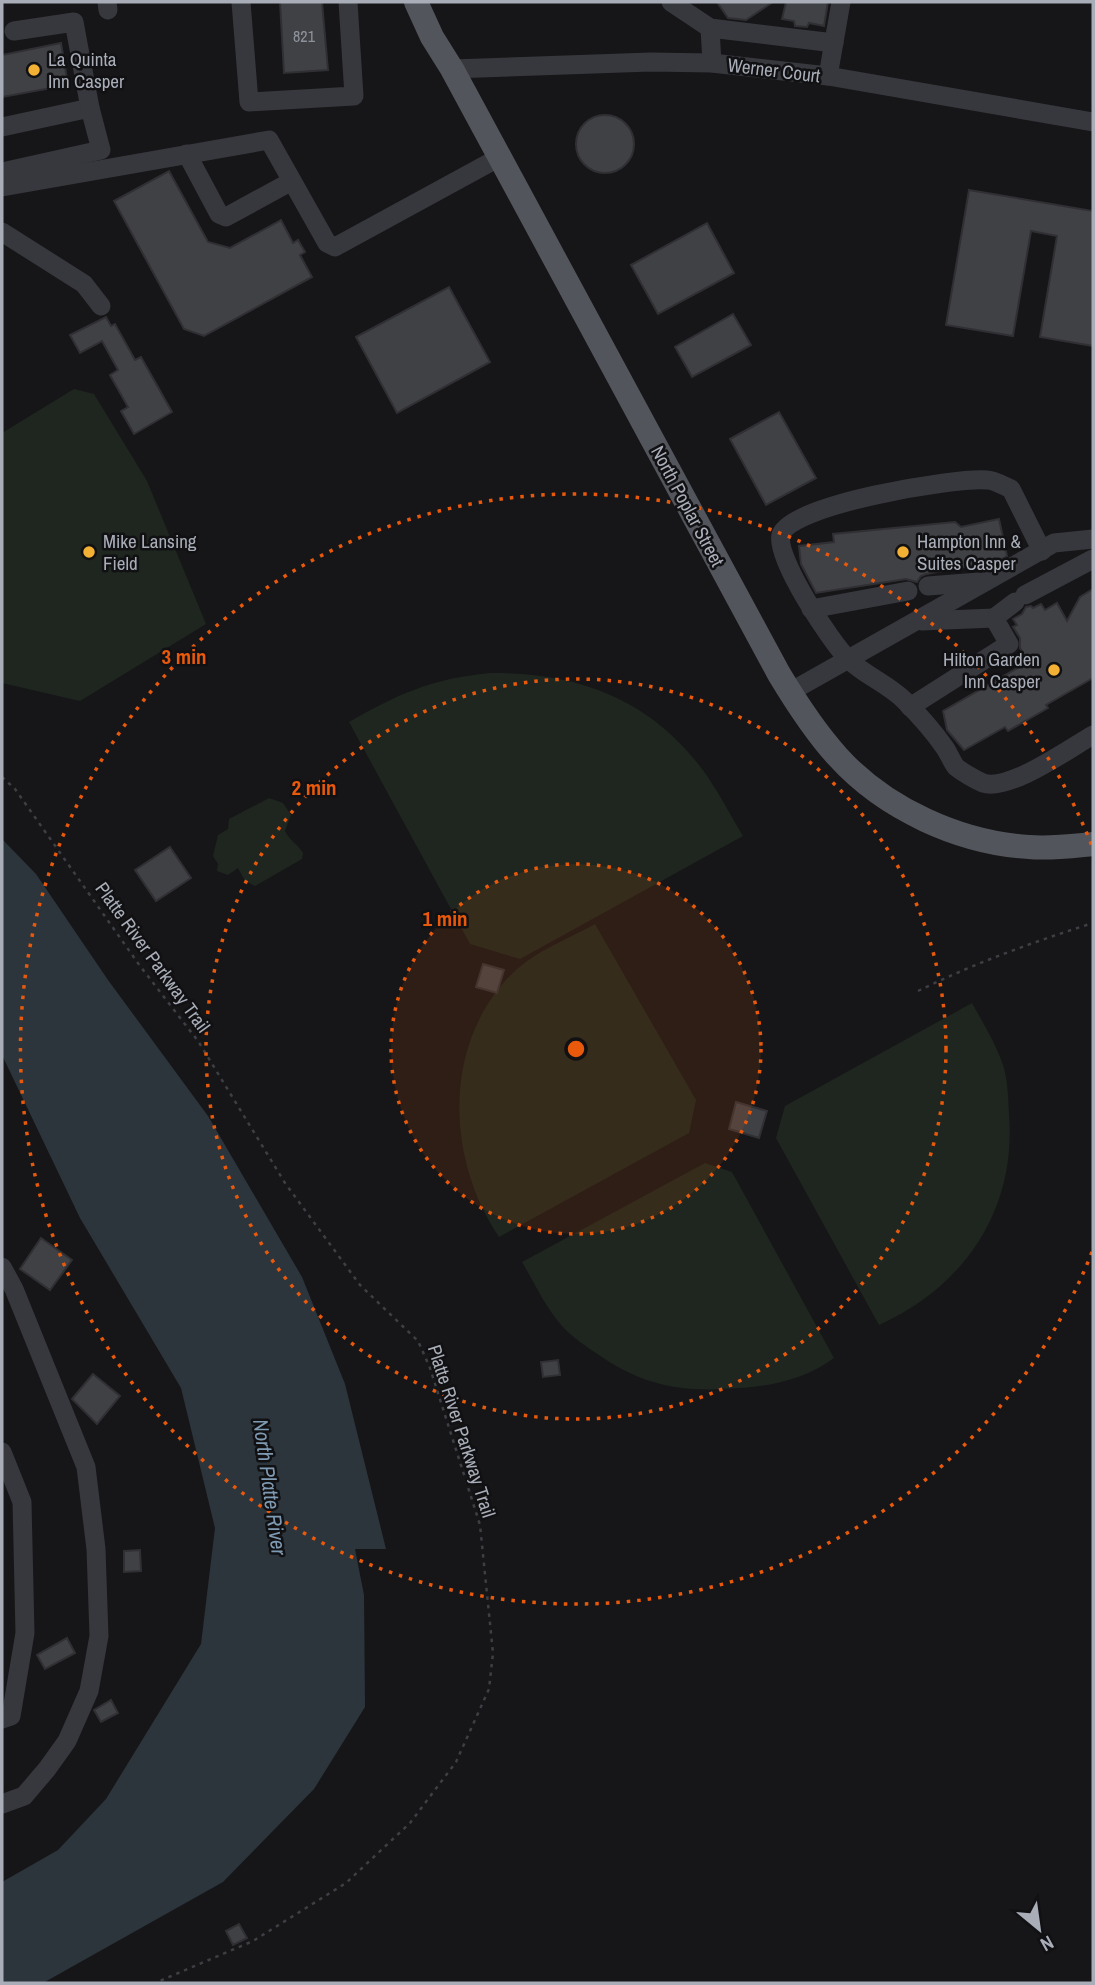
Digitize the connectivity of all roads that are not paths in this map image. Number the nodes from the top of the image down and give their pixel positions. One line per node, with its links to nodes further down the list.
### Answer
1 (241, 2): 2 (street)
2 (348, 2)
3 (416, 2): 10 (main road, North Poplar Street)
4 (671, 2): 6 (street)
5 (841, 2): 8 (street)
6 (710, 28): 8 (street); 9 (street)
7 (15, 31): 12 (street)
8 (834, 43): 11 (street)
9 (712, 63): 10 (street, Werner Court); 11 (street, Werner Court)
10 (452, 69): 16 (main road, North Poplar Street)
11 (828, 76): 13 (street, Werner Court)
12 (90, 108): 14 (street); 17 (street)
13 (1093, 122)
14 (2, 127)
15 (187, 154): 18 (street); 18 (street); 19 (street)
16 (500, 158): 18 (street); 32 (main road, North Poplar Street)
17 (2, 172)
18 (292, 181)
19 (2, 187)
20 (2, 232): 21 (street)
21 (101, 306)
22 (1093, 539): 23 (street)
23 (1042, 551): 25 (street); 28 (street)
24 (1093, 559): 29 (street)
25 (988, 581): 26 (street); 30 (street)
26 (928, 586)
27 (908, 591): 28 (street)
28 (811, 609): 31 (street)
29 (994, 618): 30 (street); 33 (street)
30 (916, 621): 31 (street)
31 (848, 660): 32 (street); 33 (street)
32 (790, 692): 35 (main road, North Poplar Street)
33 (910, 707): 34 (street)
34 (1093, 735)
35 (1093, 844)
36 (2, 1267): 39 (street)
37 (2, 1452): 38 (street)
38 (2, 1719)
39 (2, 1804)

